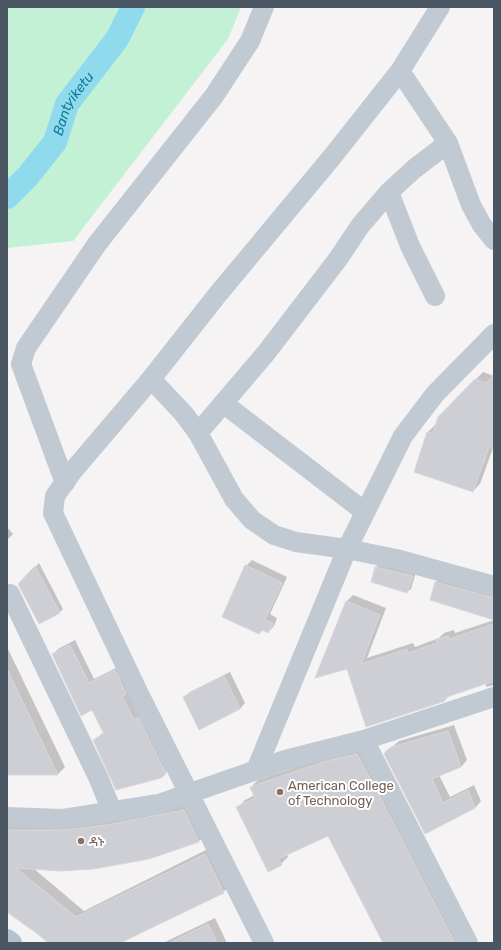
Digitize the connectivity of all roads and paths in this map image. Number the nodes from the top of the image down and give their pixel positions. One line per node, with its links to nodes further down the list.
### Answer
1 (264, 7): 12 (street)
2 (440, 7): 3 (street)
3 (400, 71): 4 (street); 9 (street)
4 (448, 143): 5 (street); 6 (street)
5 (389, 192): 7 (street); 10 (street)
6 (494, 240)
7 (435, 296)
8 (494, 334): 13 (street)
9 (151, 379): 11 (street); 12 (street)
10 (223, 403): 11 (street); 13 (street)
11 (198, 433): 14 (street)
12 (65, 483): 20 (street)
13 (365, 512): 14 (street)
14 (347, 548): 15 (street); 19 (street)
15 (494, 586)
16 (10, 594): 21 (street)
17 (494, 697): 18 (street)
18 (364, 740): 19 (street); 26 (street)
19 (256, 770): 20 (street)
20 (190, 793): 21 (street); 25 (street)
21 (112, 811): 22 (street)
22 (7, 817)
23 (7, 940): 24 (main road)
24 (11, 943)
25 (264, 943)
26 (468, 943)

